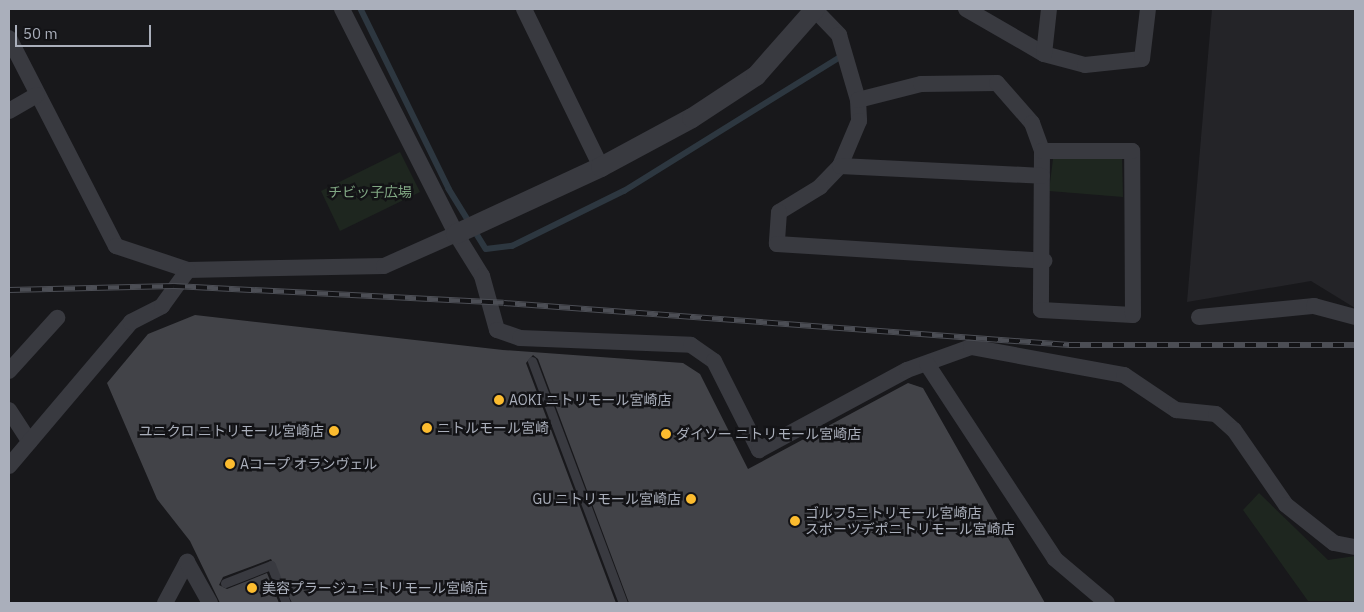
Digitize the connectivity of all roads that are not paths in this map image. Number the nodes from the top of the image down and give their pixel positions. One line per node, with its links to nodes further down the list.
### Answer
1 (342, 9): 16 (street)
2 (524, 9): 13 (street)
3 (815, 9): 10 (street); 13 (street)
4 (966, 9): 8 (street)
5 (1049, 9): 8 (street)
6 (1148, 9): 8 (street)
7 (9, 38): 9 (street)
8 (1044, 54)
9 (37, 95): 11 (street); 18 (street)
10 (858, 100): 12 (street); 14 (street)
11 (9, 111)
12 (1042, 151): 15 (street); 17 (street)
13 (602, 166): 16 (street)
14 (840, 166): 15 (street); 17 (street)
15 (1042, 176): 17 (street)
16 (456, 234): 18 (street); 23 (street)
17 (1044, 261)
18 (188, 270): 26 (street)
19 (1199, 317): 20 (street)
20 (1355, 317)
21 (57, 318): 24 (street)
22 (532, 361): 33 (lane)
23 (927, 364): 28 (street); 34 (street)
24 (9, 371)
25 (9, 410): 26 (street)
26 (30, 442): 27 (street)
27 (9, 466)
28 (1355, 547)
29 (225, 583): 32 (lane)
30 (165, 603): 31 (street)
31 (210, 603)
32 (286, 603)
33 (623, 603)
34 (1107, 603)

